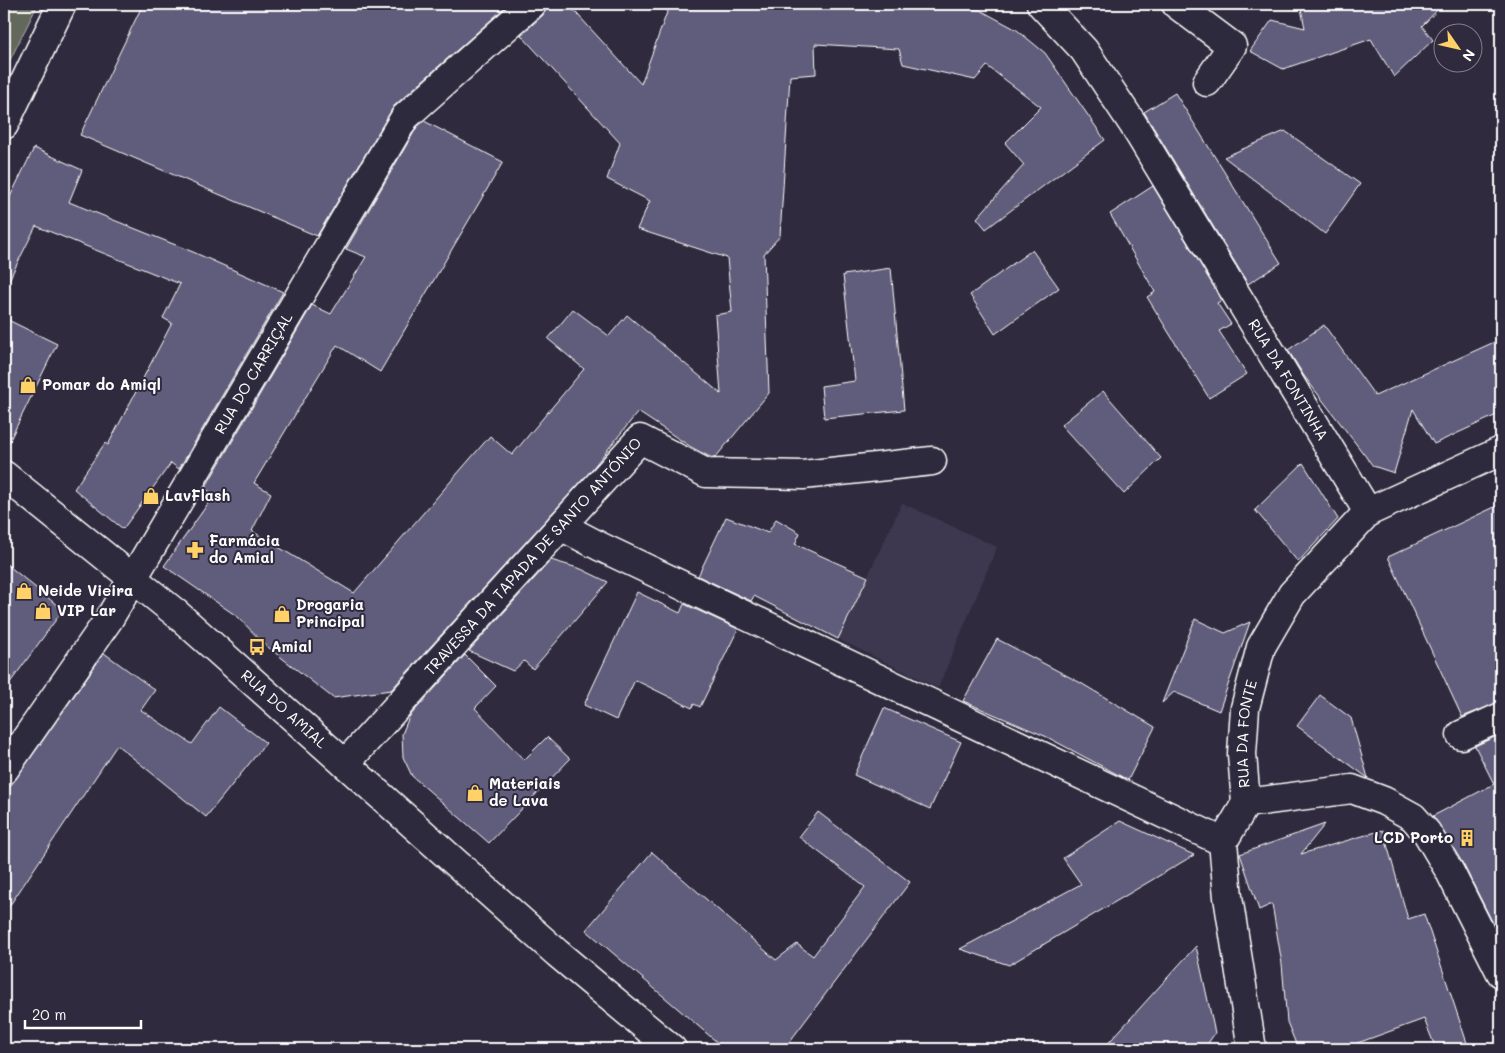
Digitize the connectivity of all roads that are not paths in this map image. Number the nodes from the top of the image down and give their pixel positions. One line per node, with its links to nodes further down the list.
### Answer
1 (62, 4): 6 (street)
2 (532, 4): 12 (street, RUA DO CARRIÇAL)
3 (1041, 4): 10 (street, RUA DA FONTINHA)
4 (1176, 4): 5 (street)
5 (1208, 82)
6 (4, 125)
7 (1501, 451): 10 (street)
8 (932, 461): 11 (street, TRAVESSA DA TAPADA DE SANTO ANTÓNIO)
9 (4, 475): 12 (street, RUA DO AMIAL)
10 (1368, 512): 17 (street, RUA DA FONTE)
11 (561, 526): 15 (street, TRAVESSA DA TAPADA DE SANTO ANTÓNIO); 18 (street)
12 (133, 578): 15 (street, RUA DO AMIAL); 16 (street, RUA DO CARRIÇAL)
13 (1501, 717): 14 (street)
14 (1461, 735)
15 (346, 764): 20 (street, RUA DO AMIAL)
16 (4, 770)
17 (1246, 803): 18 (street, RUA DA FONTE); 19 (street)
18 (1223, 842): 21 (street)
19 (1501, 973)
20 (672, 1049)
21 (1252, 1049)

